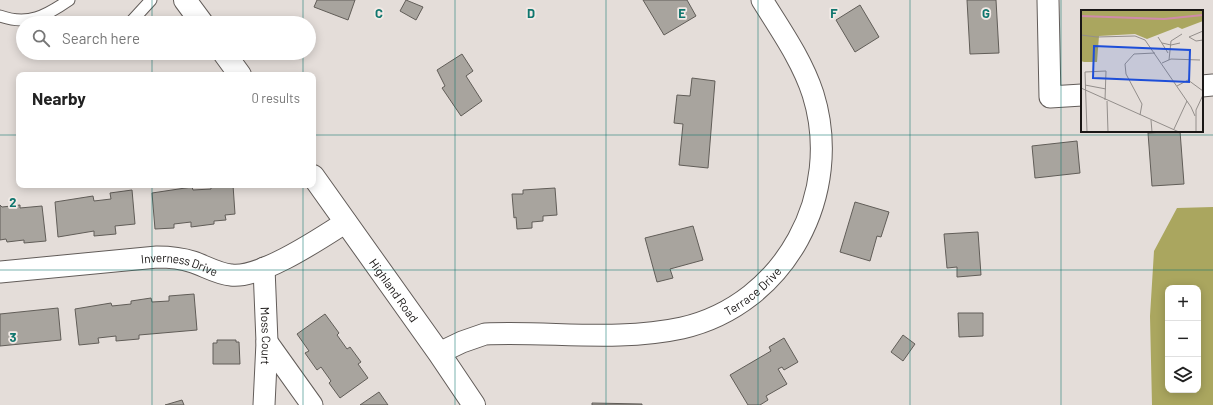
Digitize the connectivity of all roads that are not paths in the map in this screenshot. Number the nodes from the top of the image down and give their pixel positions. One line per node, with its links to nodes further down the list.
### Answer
1 (69, 0): 7 (lane)
2 (151, 0): 8 (lane)
3 (185, 0): 9 (street)
4 (762, 0): 21 (street, Terrace Drive)
5 (1048, 0): 15 (street)
6 (0, 16): 10 (lane)
7 (39, 16)
8 (136, 16)
9 (197, 16)
10 (16, 21)
11 (229, 60): 12 (street)
12 (238, 72)
13 (1213, 85): 14 (street)
14 (1203, 86)
15 (1081, 95)
16 (316, 180): 17 (street, Highland Road)
17 (346, 222): 18 (street, Inverness Drive); 21 (street, Highland Road)
18 (264, 268): 19 (street, Inverness Drive); 20 (street, Moss Court)
19 (0, 272)
20 (267, 342): 22 (street, Moss Court); 23 (street)
21 (439, 353): 24 (street, Highland Road)
22 (264, 405)
23 (312, 405)
24 (474, 405)

